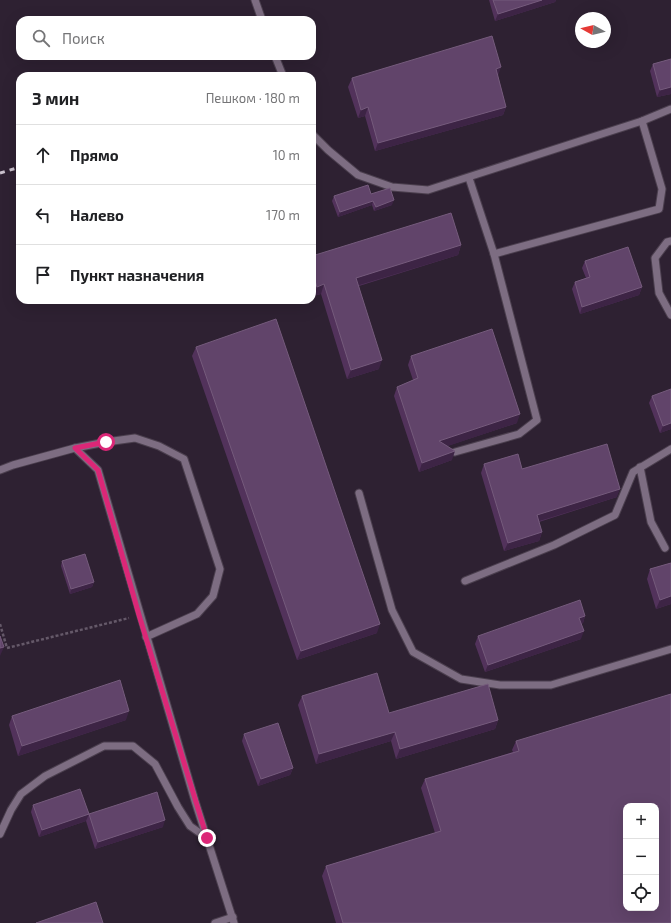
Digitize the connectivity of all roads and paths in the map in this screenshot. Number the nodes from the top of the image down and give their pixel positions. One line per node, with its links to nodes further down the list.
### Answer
1 (255, 0): 2 (lane)
2 (261, 16)
3 (277, 60): 4 (lane)
4 (281, 72)
5 (671, 109): 6 (lane)
6 (642, 121): 8 (lane); 10 (lane)
7 (316, 138): 8 (lane)
8 (469, 178): 10 (lane)
9 (671, 241): 11 (lane)
10 (494, 254): 14 (lane)
11 (671, 315)
12 (75, 448): 16 (lane); 20 (lane); 22 (lane)
13 (671, 449): 15 (lane)
14 (455, 452)
15 (640, 467): 18 (lane); 19 (lane)
16 (0, 470)
17 (359, 493): 23 (lane)
18 (665, 548)
19 (465, 581)
20 (139, 615): 21 (path); 22 (lane)
21 (0, 624)
22 (146, 637): 25 (lane)
23 (671, 649)
24 (0, 834): 25 (lane)
25 (207, 838): 26 (lane)
26 (234, 920): 27 (lane)
27 (215, 923)

